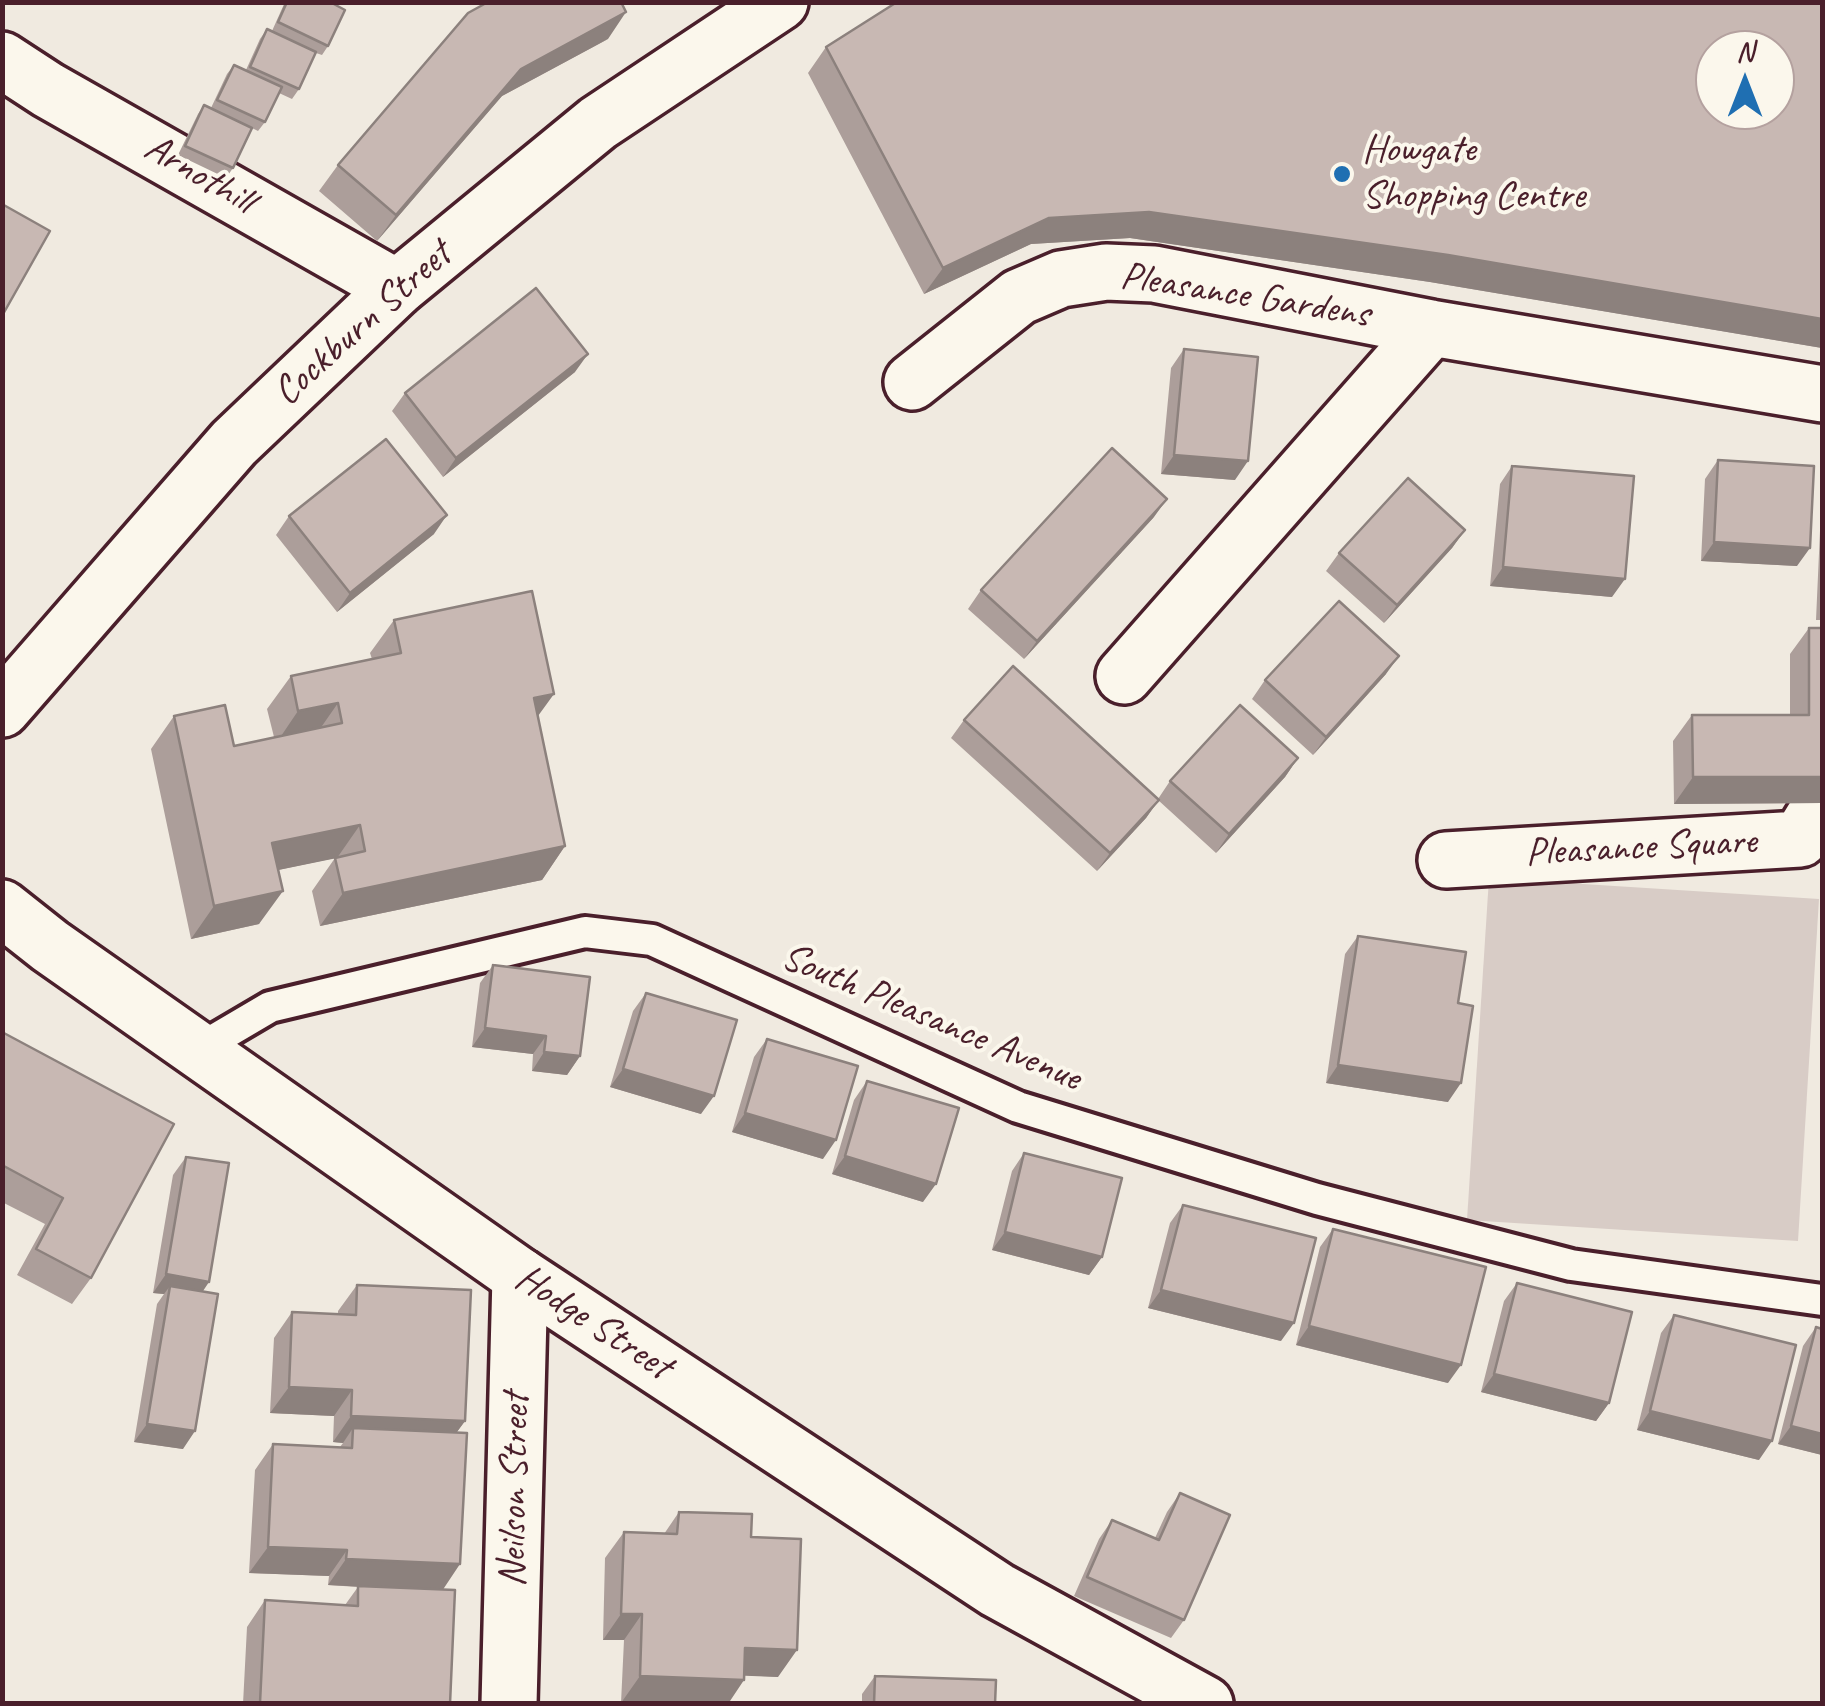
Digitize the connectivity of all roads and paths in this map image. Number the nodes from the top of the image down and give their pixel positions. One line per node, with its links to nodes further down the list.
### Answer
1 (780, 2): 3 (street, Cockburn Street)
2 (2, 60): 3 (street, Arnothill)
3 (397, 288): 8 (street, Cockburn Street)
4 (1431, 328): 5 (street, Pleasance Gardens); 6 (street, Pleasance Gardens); 7 (street, Pleasance Gardens)
5 (912, 382)
6 (1822, 394)
7 (1124, 676)
8 (2, 709)
9 (1822, 813): 10 (street, Pleasance Square)
10 (1446, 860)
11 (2, 908): 12 (street, Hodge Street)
12 (196, 1050): 13 (street, Hodge Street); 14 (lane, South Pleasance Avenue)
13 (520, 1276): 15 (street, Neilson Street); 16 (street, Hodge Street)
14 (1822, 1300)
15 (509, 1704)
16 (1206, 1704)

